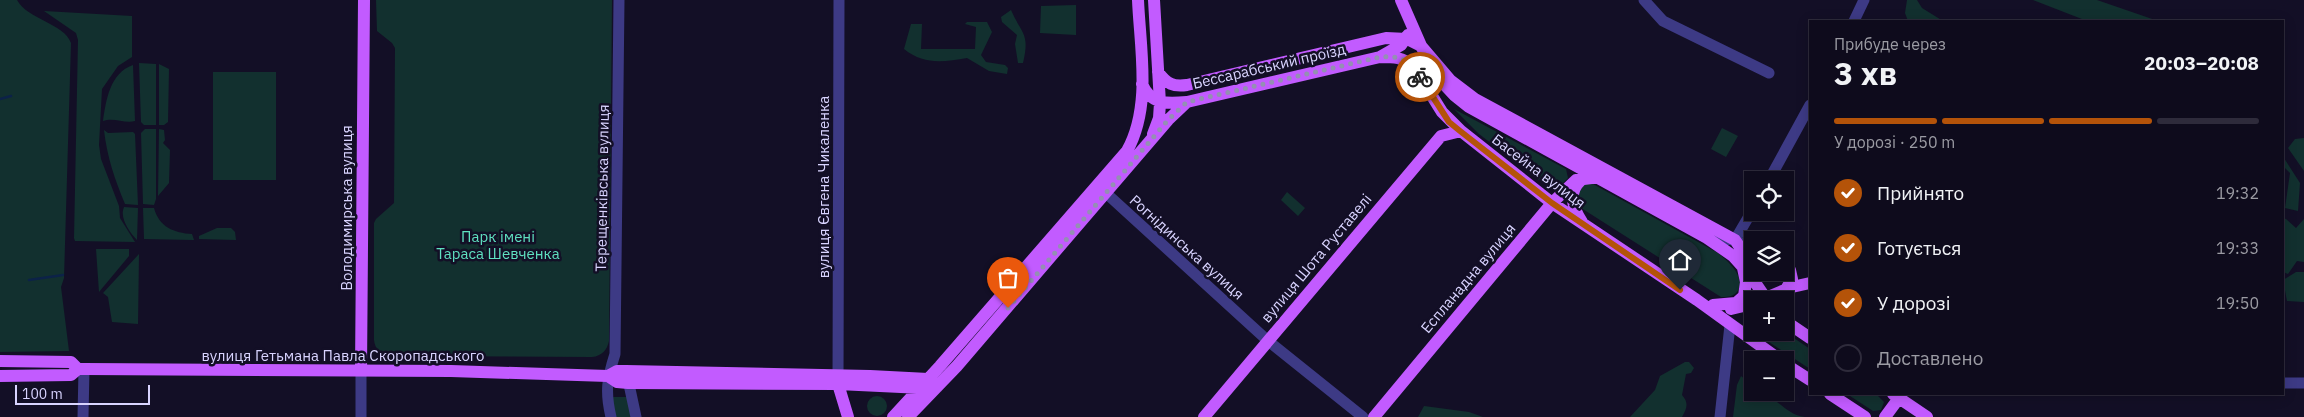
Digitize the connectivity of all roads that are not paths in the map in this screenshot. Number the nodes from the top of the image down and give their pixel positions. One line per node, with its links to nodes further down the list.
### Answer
1 (364, 0): 49 (main road, Володимирська вулиця)
2 (619, 0): 51 (street, Терещенківська вулиця)
3 (839, 0): 53 (street, вулиця Євгена Чикаленка)
4 (1138, 0): 16 (main road)
5 (1154, 0): 14 (main road)
6 (1401, 0): 9 (main road, Басейна вулиця)
7 (1644, 0): 15 (street)
8 (1864, 0): 10 (street)
9 (1409, 20): 11 (main road); 12 (main road, Басейна вулиця)
10 (1854, 20)
11 (1407, 39): 12 (main road, Бессарабський проїзд); 13 (main road, Бессарабський проїзд); 14 (main road, Бессарабський проїзд)
12 (1421, 46): 23 (main road, Басейна вулиця); 29 (main road, Басейна вулиця)
13 (1380, 57): 17 (main road, Бессарабський проїзд); 20 (main road, Басейна вулиця)
14 (1158, 72): 18 (main road)
15 (1769, 73)
16 (1142, 84): 18 (main road); 55 (main road)
17 (1187, 102): 18 (main road, Бессарабський проїзд); 21 (main road)
18 (1160, 103): 21 (main road)
19 (1809, 107): 22 (street)
20 (1460, 131): 25 (main road, Басейна вулиця); 44 (main road, вулиця Шота Руставелі)
21 (1150, 143): 24 (main road)
22 (1775, 171)
23 (1592, 177): 25 (main road, Еспланадна вулиця); 27 (main road); 28 (main road, Басейна вулиця)
24 (1107, 194): 44 (street, Рогнідинська вулиця); 55 (main road)
25 (1552, 203): 27 (main road, Басейна вулиця); 70 (main road, Еспланадна вулиця)
26 (1746, 221): 29 (street)
27 (1583, 224): 38 (main road, Басейна вулиця)
28 (1707, 238): 29 (street); 32 (main road, Басейна вулиця)
29 (1735, 240): 30 (street); 31 (main road)
30 (1744, 245)
31 (1744, 259)
32 (1744, 263)
33 (1794, 272): 35 (street)
34 (1746, 281): 39 (main road)
35 (1809, 282)
36 (1809, 283): 37 (main road)
37 (1793, 291)
38 (1697, 300): 39 (main road); 41 (main road)
39 (1713, 305): 40 (main road)
40 (1744, 306)
41 (1730, 325): 45 (main road); 71 (street)
42 (1794, 327): 43 (main road)
43 (1809, 337)
44 (1267, 340): 68 (main road, вулиця Шота Руставелі); 69 (street, Рогнідинська вулиця)
45 (1767, 351)
46 (0, 361): 47 (main road, вулиця Гетьмана Павла Скоропадського)
47 (81, 369): 49 (main road, вулиця Гетьмана Павла Скоропадського); 50 (main road, вулиця Гетьмана Павла Скоропадського); 61 (street)
48 (1794, 370): 54 (main road)
49 (361, 372): 51 (main road, вулиця Гетьмана Павла Скоропадського); 62 (street, Володимирська вулиця)
50 (0, 376)
51 (608, 376): 52 (main road, вулиця Гетьмана Павла Скоропадського); 63 (street, Терещенківська вулиця)
52 (627, 377): 53 (main road, вулиця Гетьмана Павла Скоропадського); 64 (street)
53 (838, 379): 55 (main road); 58 (main road); 65 (main road)
54 (1809, 379)
55 (932, 383): 58 (main road); 67 (main road)
56 (2284, 383): 57 (street)
57 (2304, 383)
58 (917, 389): 66 (main road)
59 (1832, 395): 72 (main road)
60 (1896, 396): 73 (main road); 74 (main road)
61 (83, 417)
62 (361, 417)
63 (611, 417)
64 (636, 417)
65 (848, 417)
66 (893, 417)
67 (908, 417)
68 (1204, 417)
69 (1363, 417)
70 (1374, 417)
71 (1720, 417)
72 (1865, 417)
73 (1885, 417)
74 (1927, 417)

